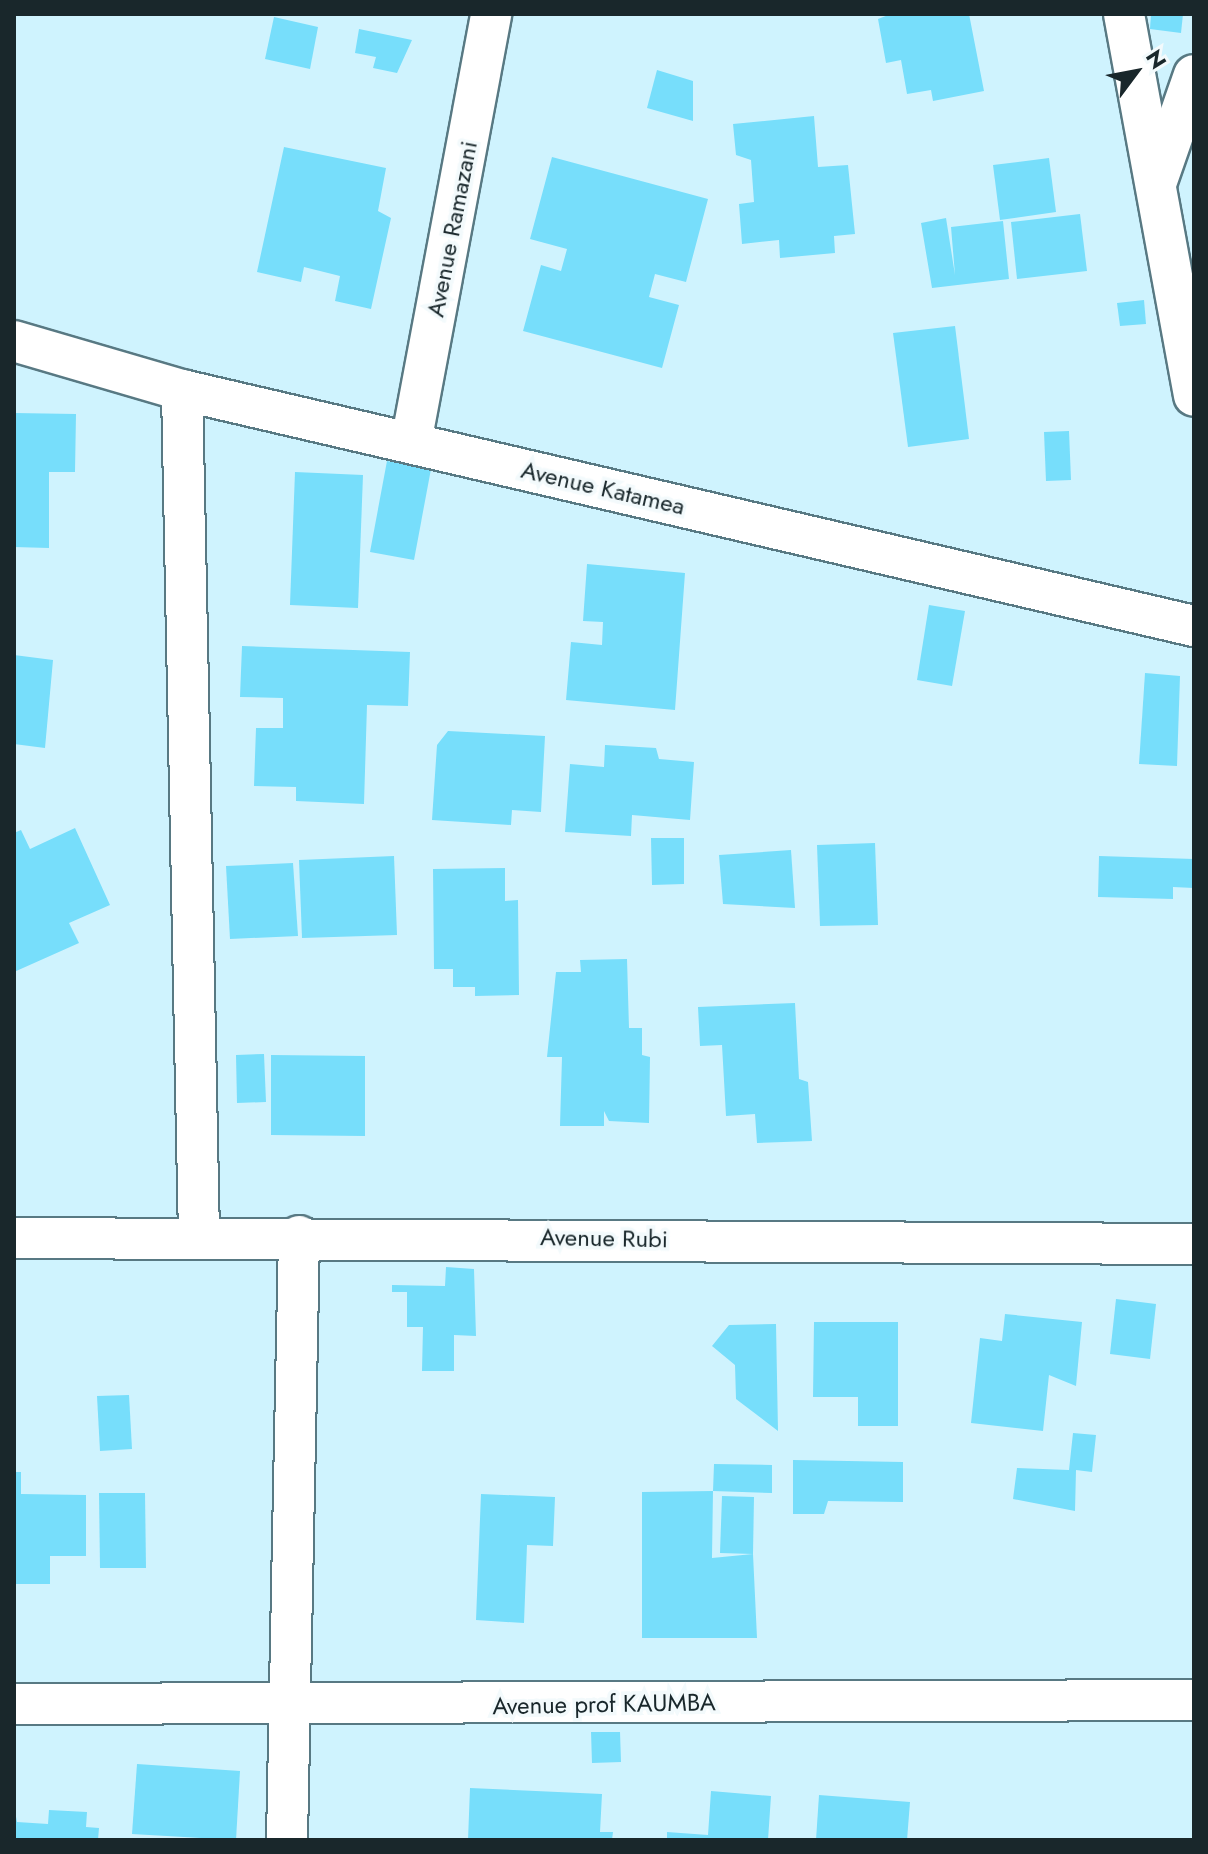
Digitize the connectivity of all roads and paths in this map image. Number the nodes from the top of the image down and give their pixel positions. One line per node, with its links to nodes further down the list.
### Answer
1 (491, 14): 8 (street, Avenue Ramazani)
2 (1124, 14): 4 (street)
3 (1194, 75): 4 (street)
4 (1156, 183): 7 (street)
5 (14, 341): 6 (street, Avenue Katamea)
6 (182, 390): 8 (street, Avenue Katamea); 10 (street)
7 (1194, 396)
8 (411, 443): 9 (street, Avenue Katamea)
9 (1194, 626)
10 (199, 1235): 11 (street, Avenue Rubi); 12 (street, Avenue Rubi)
11 (299, 1236): 13 (street, Avenue Rubi); 16 (street)
12 (14, 1238)
13 (1194, 1244)
14 (1194, 1700): 16 (street, Avenue prof KAUMBA)
15 (14, 1704): 16 (street, Avenue prof KAUMBA)
16 (290, 1708): 17 (street)
17 (287, 1840)

